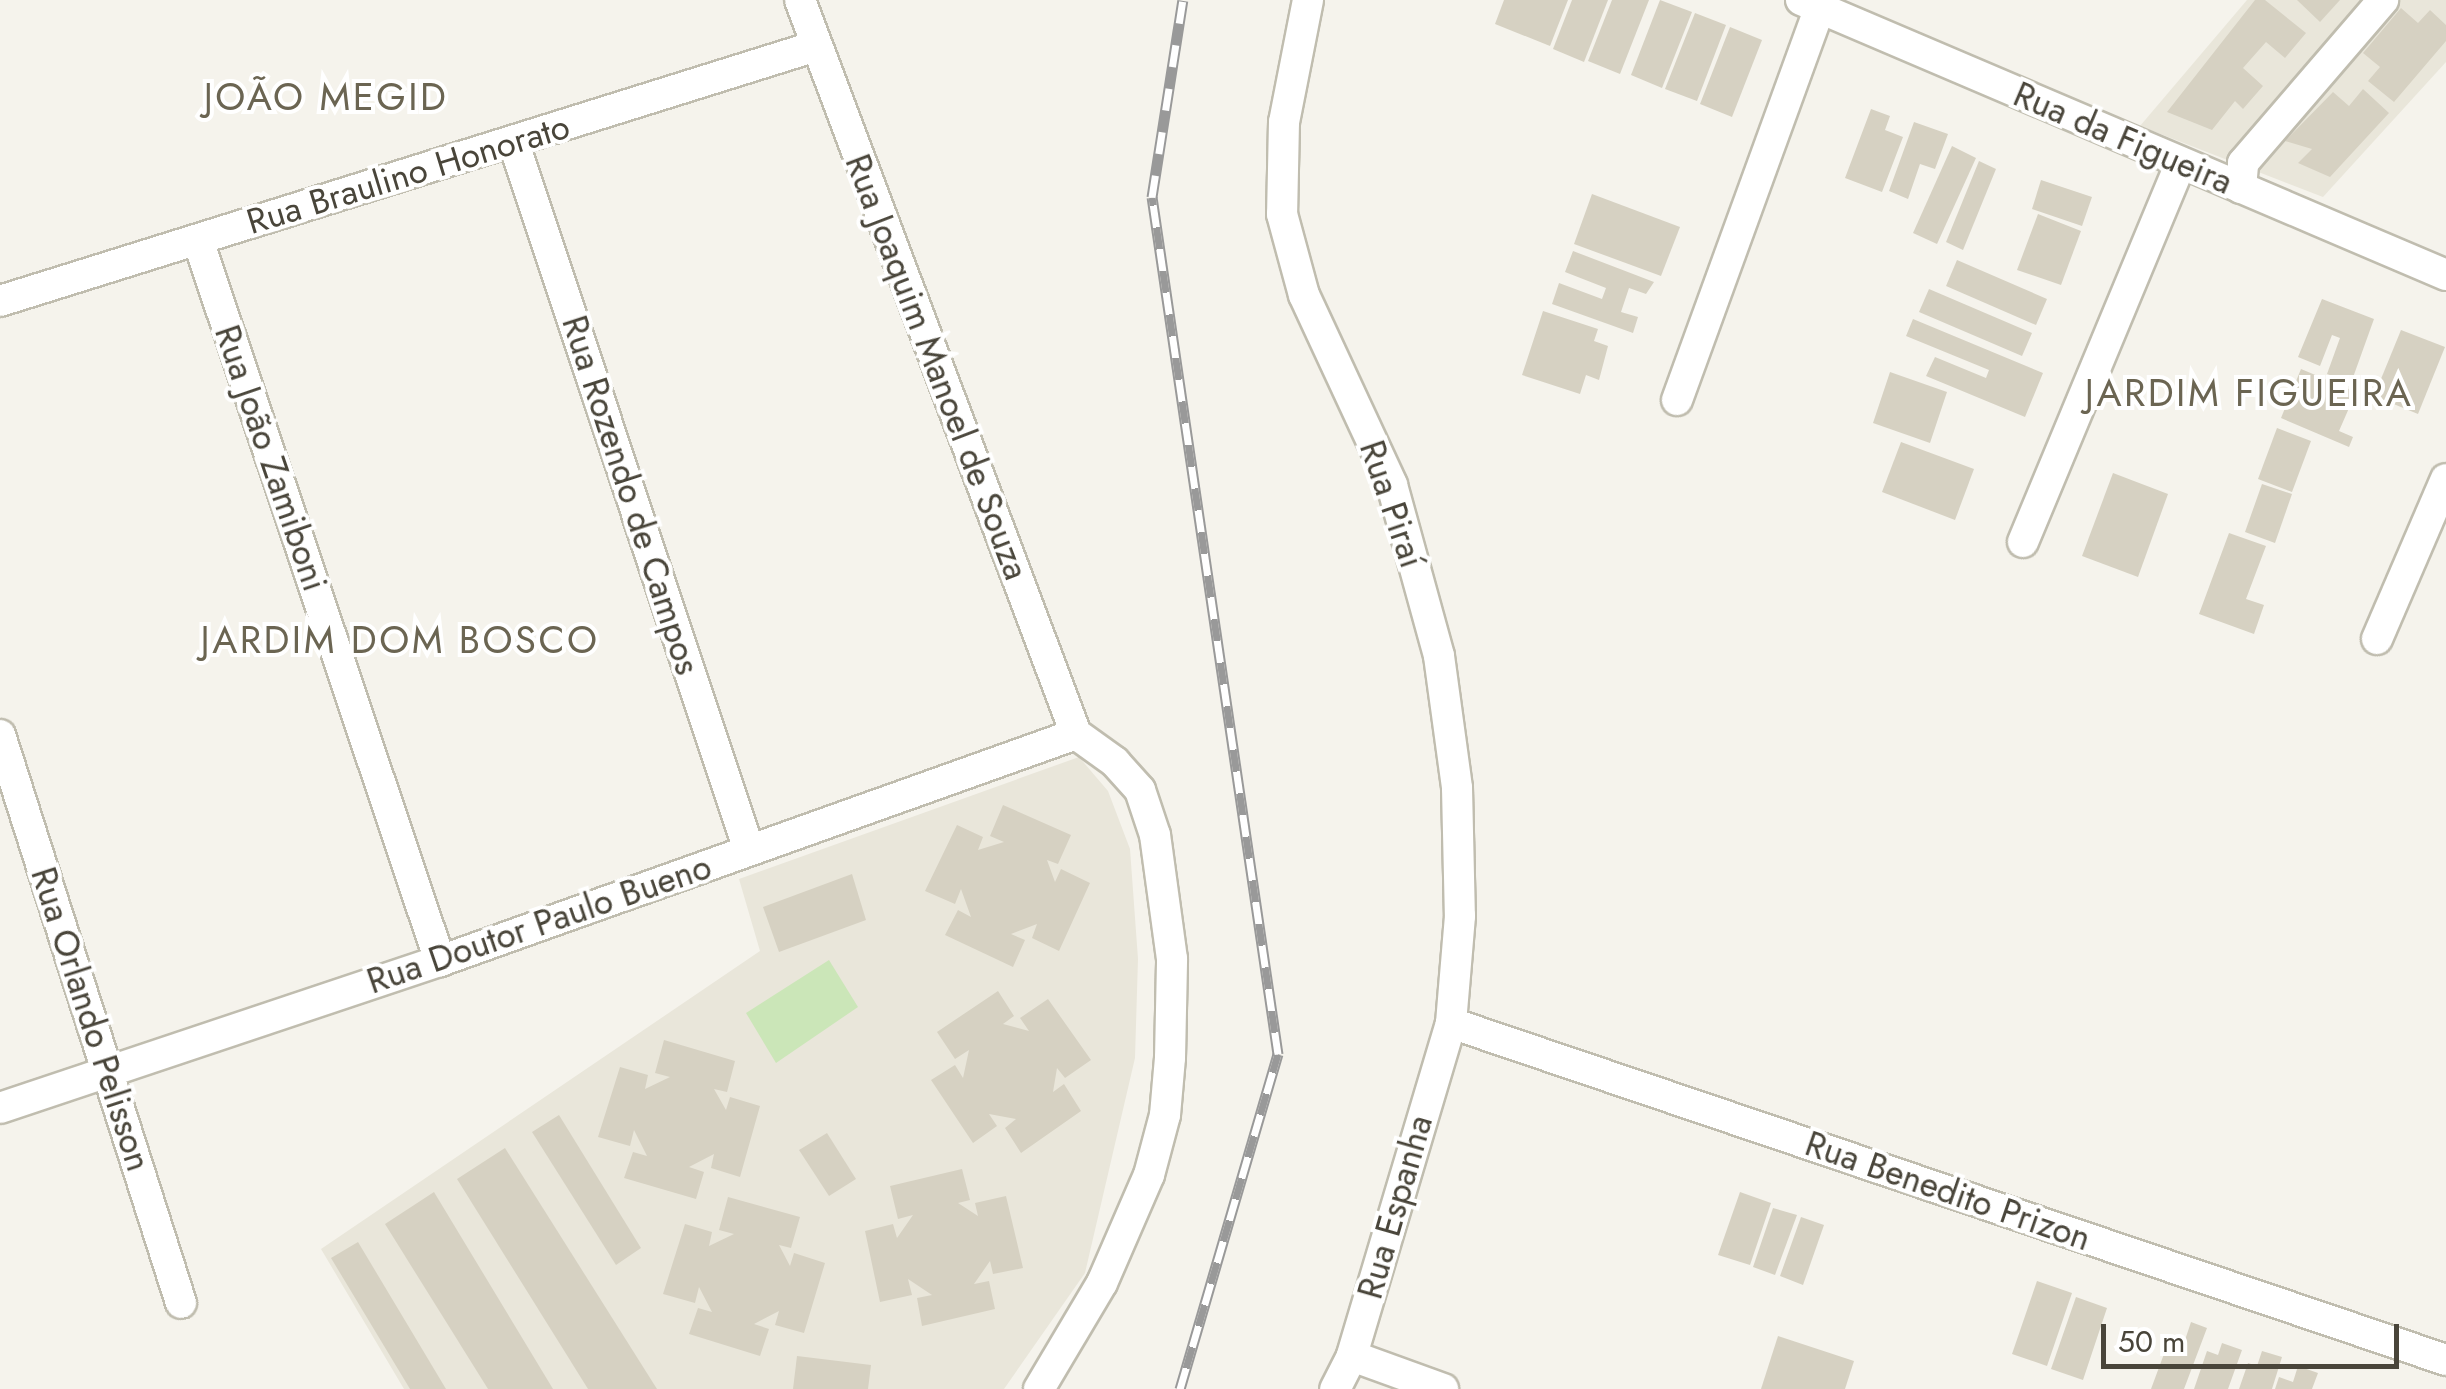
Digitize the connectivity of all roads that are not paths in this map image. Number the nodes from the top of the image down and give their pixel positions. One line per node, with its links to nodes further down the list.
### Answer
1 (800, 0): 5 (street, Rua Joaquim Manoel de Souza)
2 (1308, 0): 20 (street, Rua Piraí)
3 (2383, 0): 8 (street)
4 (1810, 4): 7 (street, Rua da Figueira); 12 (street)
5 (816, 46): 6 (street, Rua Braulino Honorato); 16 (street, Rua Joaquim Manoel de Souza)
6 (513, 141): 9 (street, Rua Braulino Honorato); 18 (street, Rua Rozendo de Campos)
7 (2181, 162): 8 (street, Rua da Figueira); 14 (street)
8 (2241, 188): 10 (street, Rua da Figueira)
9 (198, 240): 11 (street, Rua Braulino Honorato); 19 (street, Rua João Zamiboni)
10 (2446, 275)
11 (0, 301)
12 (1677, 400)
13 (2446, 479): 15 (street)
14 (2023, 542)
15 (2378, 639)
16 (1076, 734): 18 (street, Rua Doutor Paulo Bueno); 26 (street)
17 (0, 736): 21 (street, Rua Orlando Pelisson)
18 (748, 850): 19 (street, Rua Doutor Paulo Bueno)
19 (440, 960): 21 (street, Rua Doutor Paulo Bueno)
20 (1451, 1023): 24 (street, Rua Espanha); 25 (street, Rua Benedito Prizon)
21 (107, 1071): 22 (street, Rua Doutor Paulo Bueno); 23 (street, Rua Orlando Pelisson)
22 (0, 1108)
23 (181, 1303)
24 (1352, 1356): 27 (street, Rua Espanha); 28 (street)
25 (2446, 1360)
26 (1040, 1389)
27 (1335, 1389)
28 (1444, 1389)

